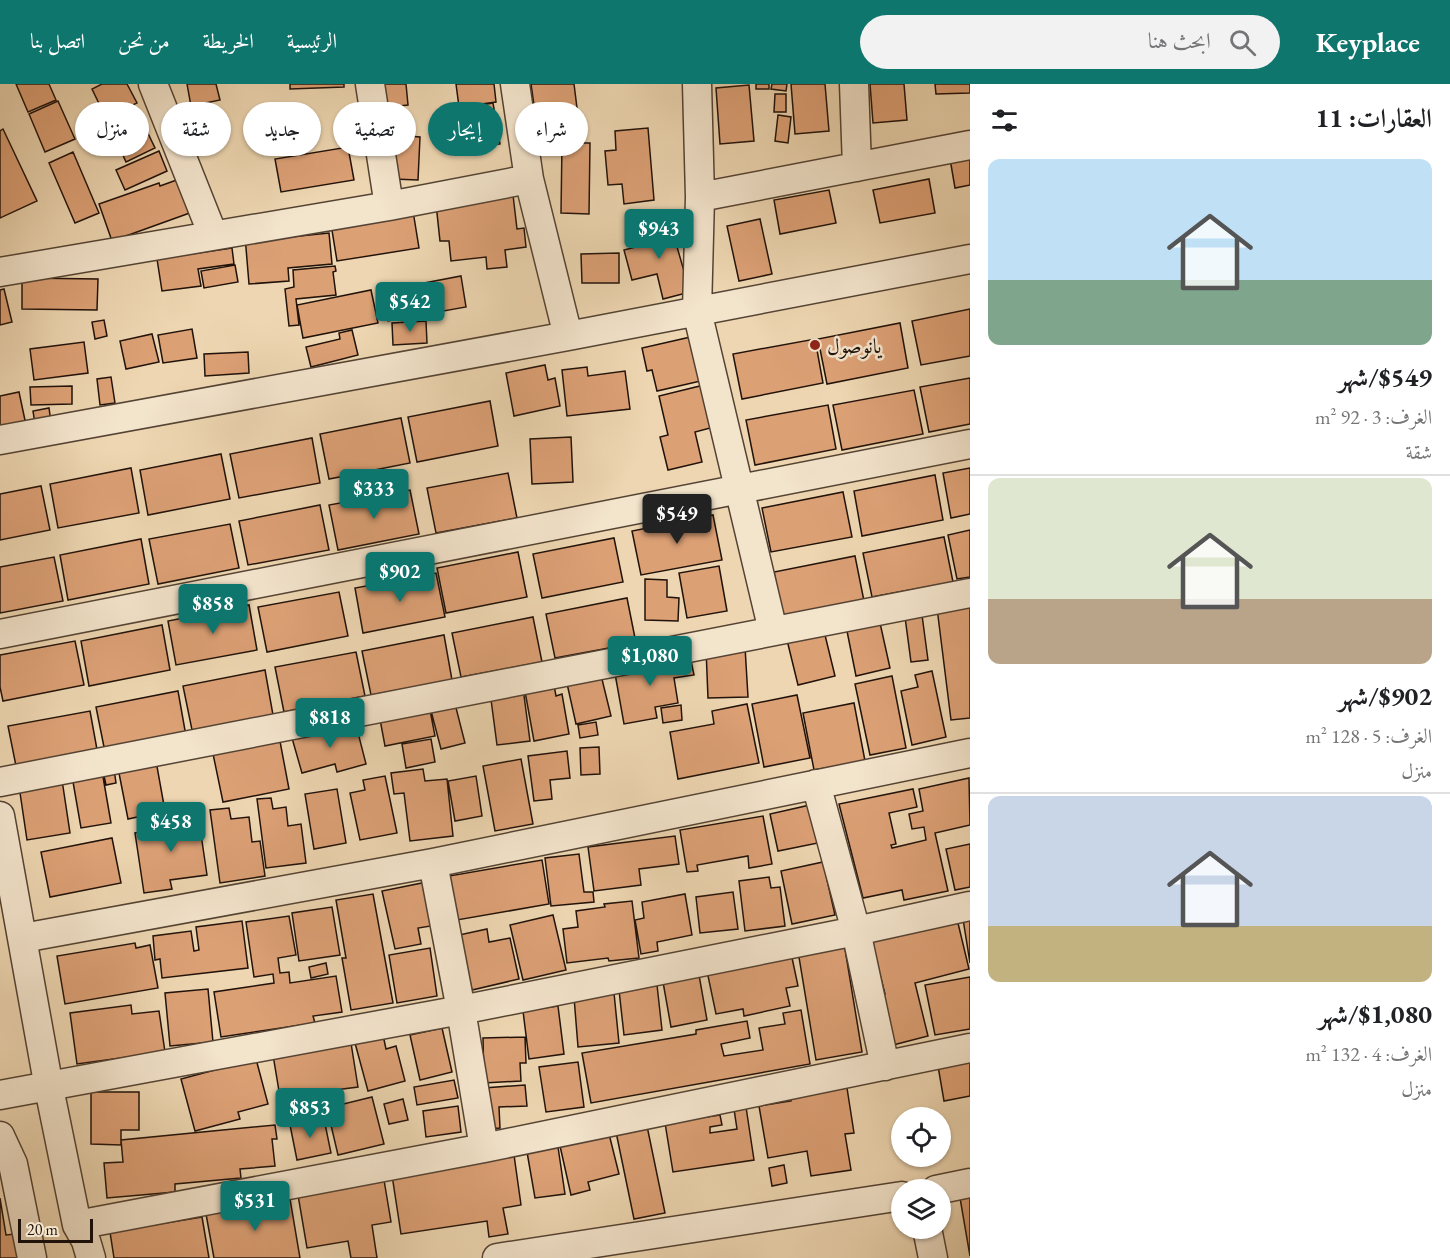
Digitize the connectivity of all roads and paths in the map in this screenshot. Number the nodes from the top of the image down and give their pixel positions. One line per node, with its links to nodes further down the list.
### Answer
1 (153, 84): 11 (street)
2 (370, 84): 10 (street)
3 (515, 84): 8 (street)
4 (697, 84): 9 (street)
5 (854, 84): 7 (street)
6 (970, 145): 7 (street)
7 (857, 167): 9 (street)
8 (529, 179): 10 (street); 15 (street)
9 (700, 197): 14 (street)
10 (389, 206): 11 (street)
11 (213, 235): 13 (street)
12 (970, 259): 14 (street)
13 (0, 272)
14 (697, 311): 15 (street); 18 (street)
15 (568, 336): 16 (street)
16 (0, 440)
17 (970, 444): 18 (street)
18 (739, 488): 20 (street); 21 (street)
19 (970, 593): 20 (street)
20 (773, 631): 23 (street)
21 (0, 634)
22 (970, 753): 24 (street)
23 (0, 782)
24 (816, 784): 26 (street); 28 (street)
25 (0, 816): 29 (street)
26 (433, 864): 29 (street); 30 (street)
27 (970, 906): 28 (street)
28 (856, 931): 30 (street); 32 (street)
29 (23, 939): 33 (street)
30 (461, 1010): 33 (street); 36 (street)
31 (970, 1048): 32 (street)
32 (885, 1066): 36 (street)
33 (49, 1088): 34 (street); 40 (street)
34 (0, 1095)
35 (0, 1136): 43 (street)
36 (484, 1148): 40 (street)
37 (970, 1183): 38 (street)
38 (951, 1187)
39 (891, 1198): 42 (street)
40 (77, 1225): 44 (street); 45 (street)
41 (929, 1239): 46 (street)
42 (510, 1257)
43 (32, 1258)
44 (74, 1258)
45 (91, 1258)
46 (933, 1258)

